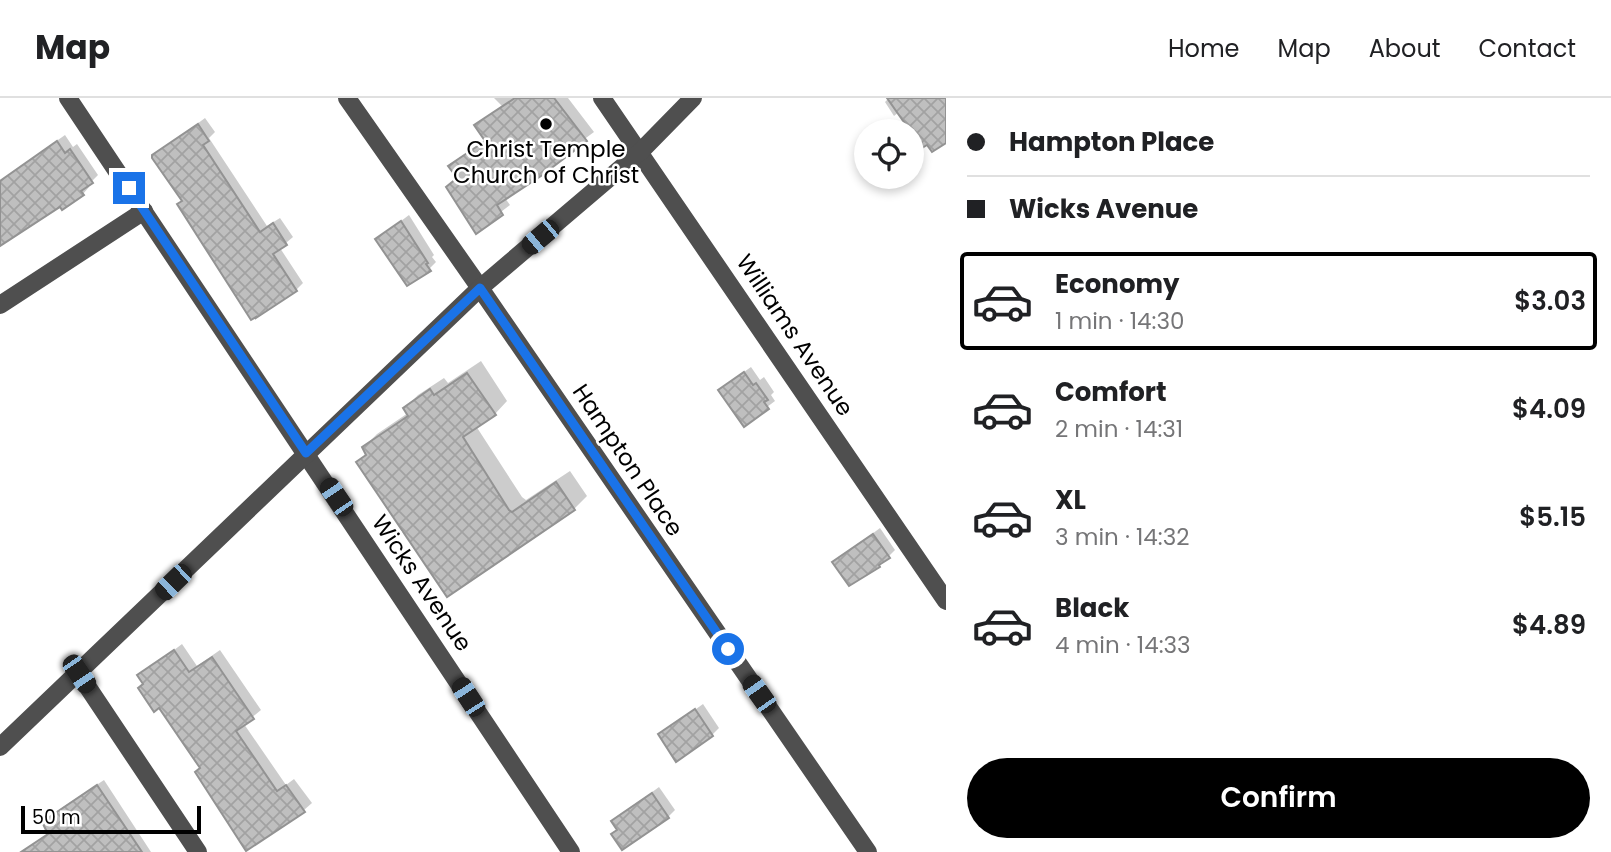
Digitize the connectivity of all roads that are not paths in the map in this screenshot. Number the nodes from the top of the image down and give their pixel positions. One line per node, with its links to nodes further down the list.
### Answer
1 (68, 98): 6 (street, Wicks Avenue)
2 (347, 98): 7 (street, Hampton Place)
3 (603, 98): 5 (street, Williams Avenue)
4 (693, 98): 5 (street)
5 (641, 151): 7 (street); 10 (street, Williams Avenue)
6 (144, 211): 8 (street); 9 (street, Wicks Avenue)
7 (480, 288): 9 (street); 15 (street, Hampton Place)
8 (0, 305)
9 (306, 453): 11 (street); 14 (street, Wicks Avenue)
10 (946, 601)
11 (79, 674): 12 (street); 13 (street)
12 (0, 747)
13 (198, 852)
14 (571, 852)
15 (868, 852)

